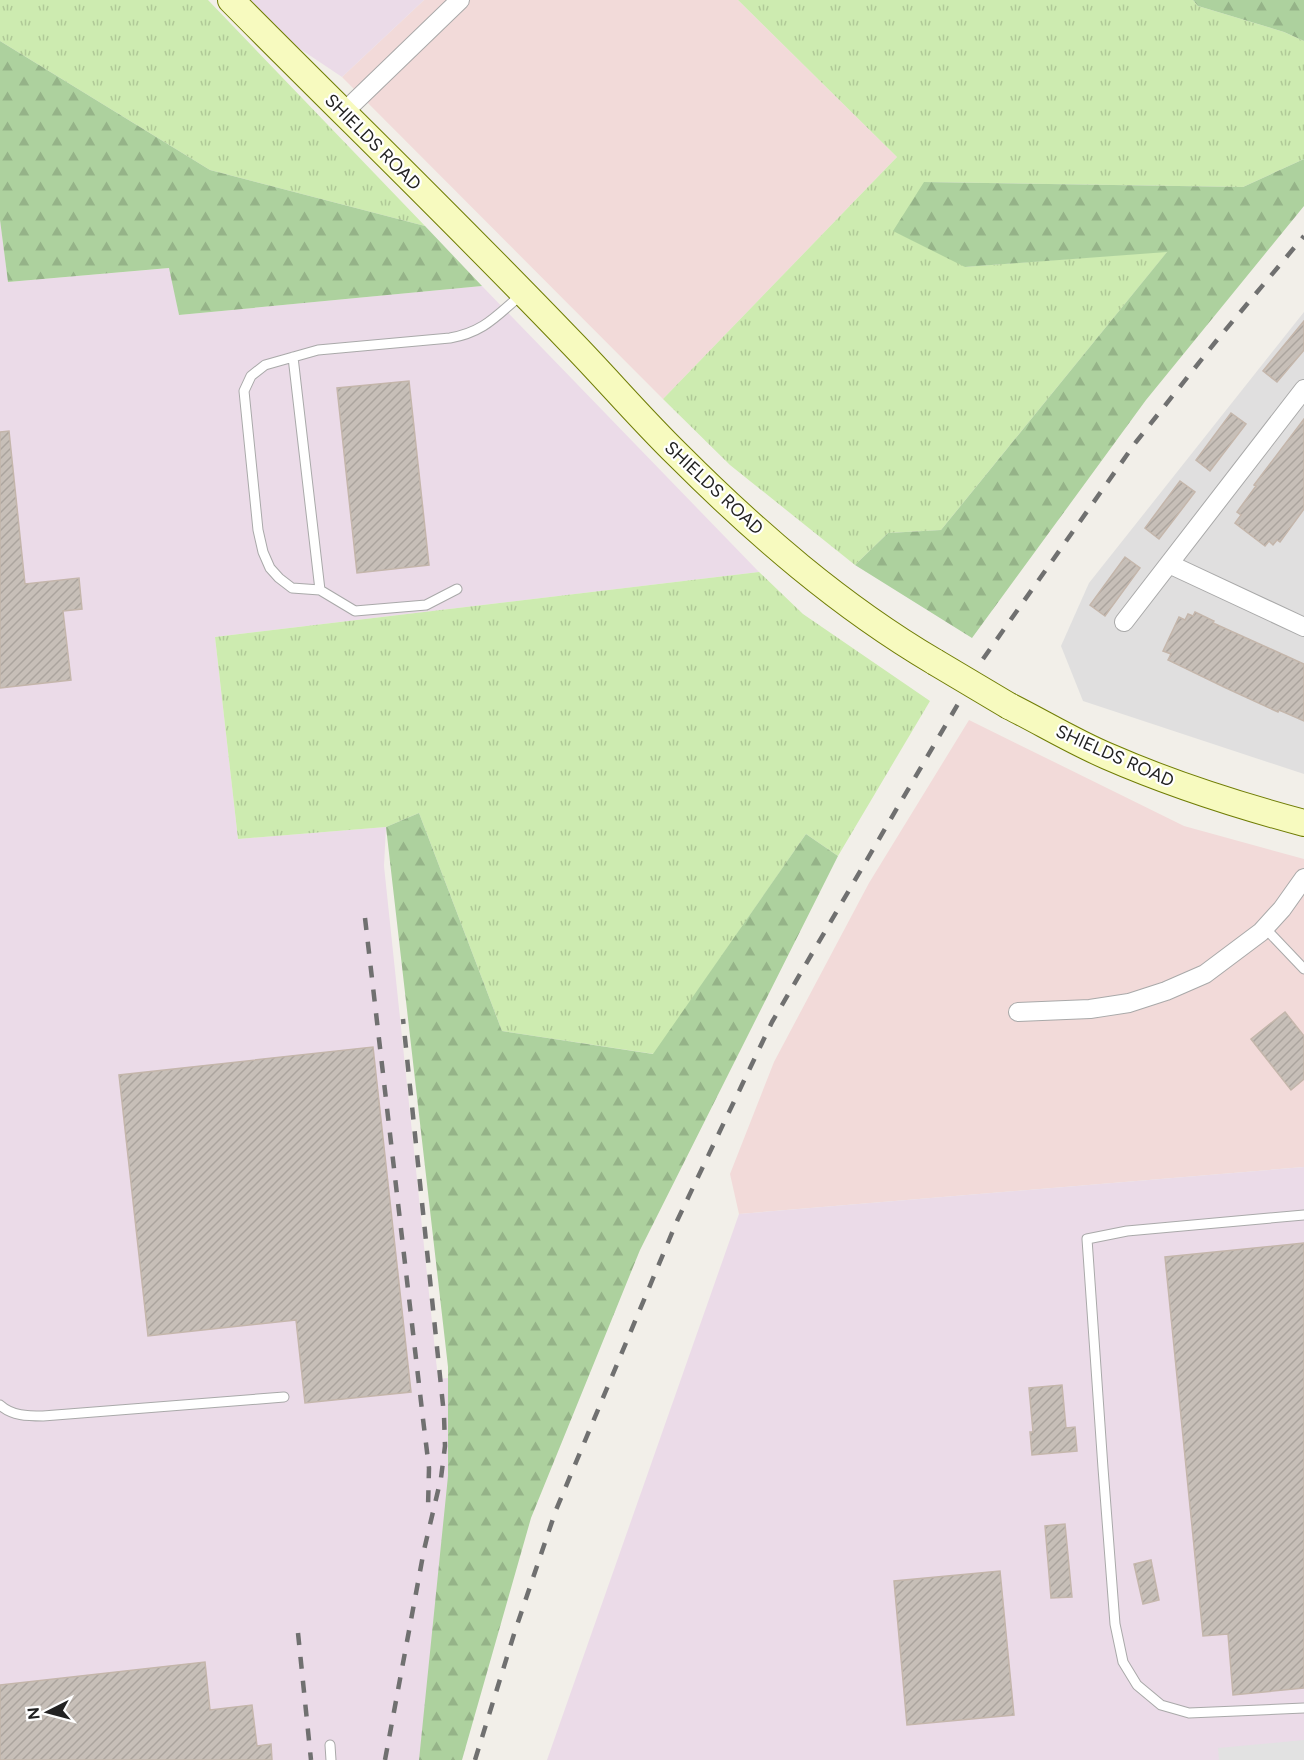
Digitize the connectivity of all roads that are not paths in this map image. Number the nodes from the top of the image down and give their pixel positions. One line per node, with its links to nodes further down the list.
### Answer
1 (231, 0): 3 (street, SHIELDS ROAD)
2 (460, 0): 3 (street)
3 (343, 113): 4 (street, SHIELDS ROAD)
4 (523, 293): 5 (lane); 12 (street, SHIELDS ROAD, bridge)
5 (293, 357): 9 (lane); 9 (lane)
6 (1304, 389): 7 (street)
7 (1169, 564): 10 (street); 11 (street)
8 (458, 589): 9 (lane)
9 (320, 590)
10 (1124, 622)
11 (1304, 627)
12 (1304, 823)
13 (1304, 878): 14 (street)
14 (1265, 928): 15 (lane); 16 (street)
15 (1303, 966)
16 (1018, 1012)
17 (1304, 1215): 20 (lane)
18 (284, 1396): 19 (lane)
19 (0, 1405)
20 (1304, 1708)
21 (330, 1745): 22 (lane)
22 (331, 1760)

